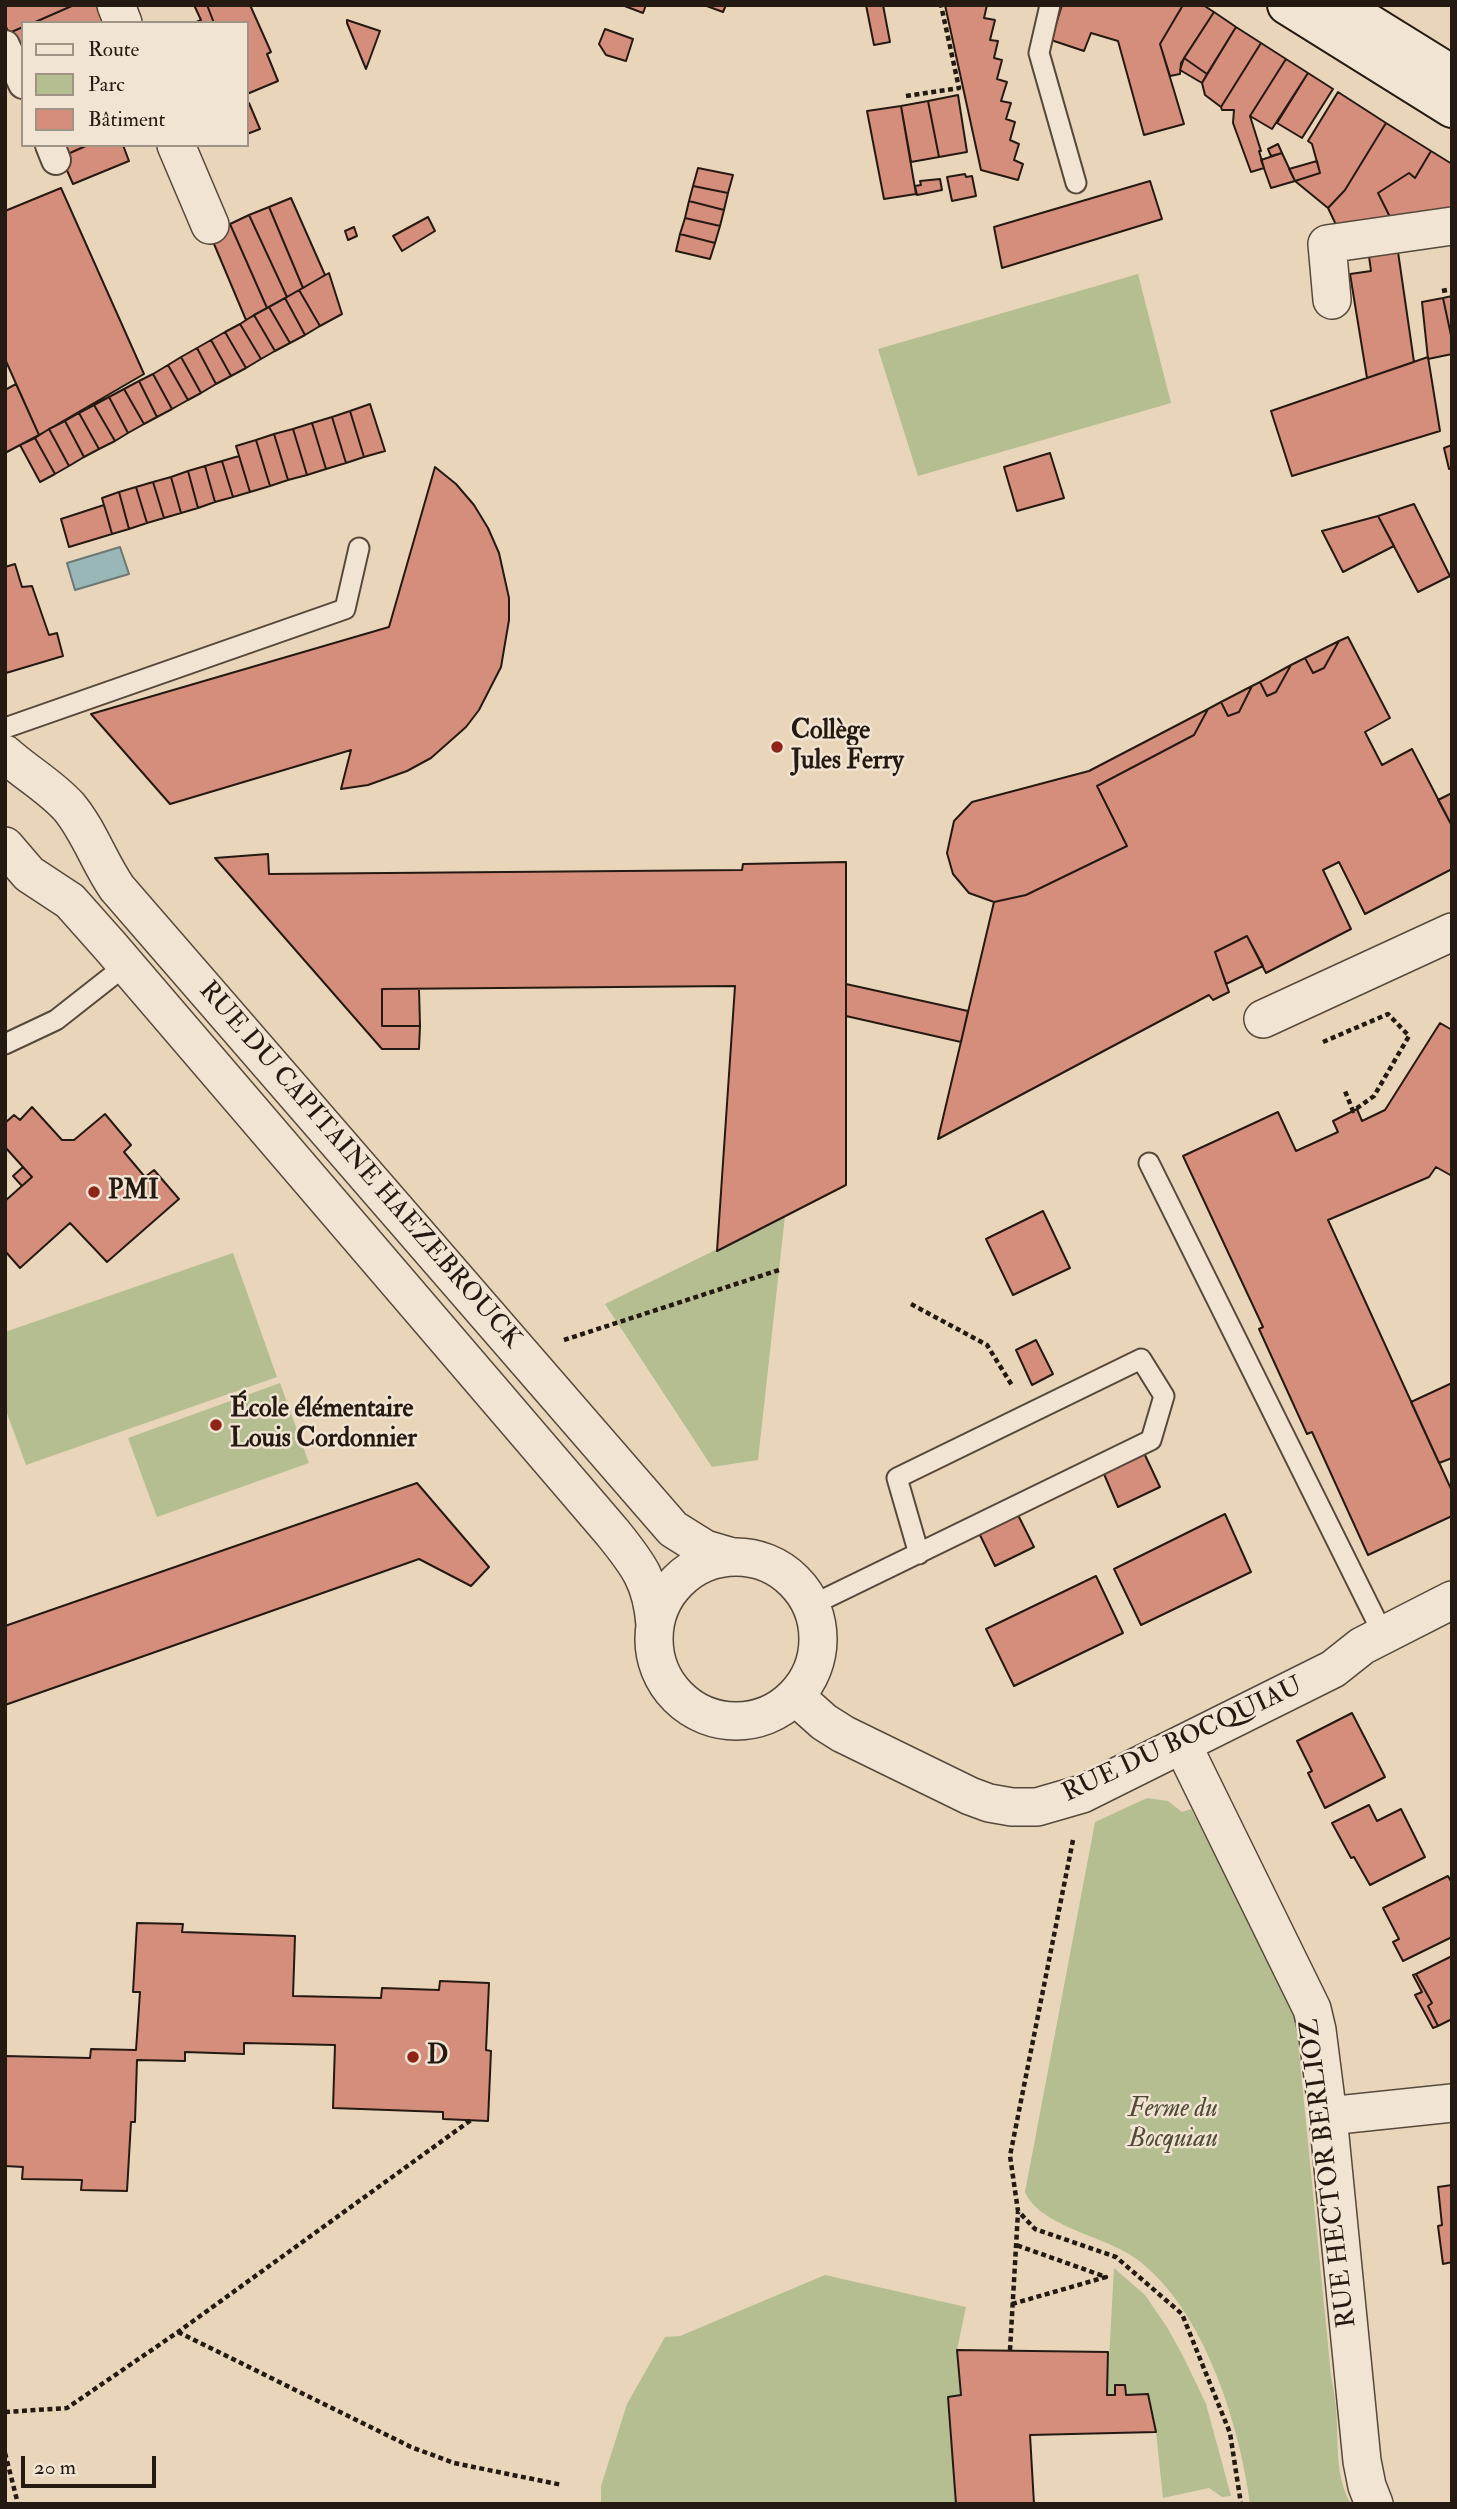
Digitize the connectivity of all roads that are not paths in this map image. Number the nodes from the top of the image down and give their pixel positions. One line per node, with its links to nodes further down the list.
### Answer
1 (1050, 5): 9 (lane)
2 (1287, 5): 7 (main road)
3 (1339, 5): 5 (main road)
4 (5, 45): 6 (street)
5 (1452, 75)
6 (21, 80)
7 (1452, 108)
8 (177, 147): 10 (street)
9 (1076, 183)
10 (210, 225)
11 (1452, 226): 12 (street)
12 (1332, 300)
13 (359, 548): 14 (lane)
14 (5, 728)
15 (5, 754): 23 (street, RUE DU CAPITAINE HAEZEBROUCK)
16 (5, 846): 18 (street, RUE DU CAPITAINE HAEZEBROUCK)
17 (1452, 932): 19 (street)
18 (126, 965): 20 (lane); 26 (street, RUE DU CAPITAINE HAEZEBROUCK)
19 (1263, 1019)
20 (5, 1044)
21 (1149, 1163): 27 (lane)
22 (919, 1554): 22 (lane); 25 (lane)
23 (732, 1557): 25 (street); 26 (street)
24 (1452, 1600): 27 (street, RUE DU BOCQUIAU)
25 (812, 1605): 28 (street)
26 (655, 1625): 28 (street)
27 (1383, 1634): 29 (street, RUE DU BOCQUIAU)
28 (796, 1697): 29 (street, RUE DU BOCQUIAU)
29 (1182, 1744): 31 (street, RUE HECTOR BERLIOZ)
30 (1452, 2102): 31 (street)
31 (1328, 2116): 32 (street, RUE HECTOR BERLIOZ)
32 (1374, 2504)

